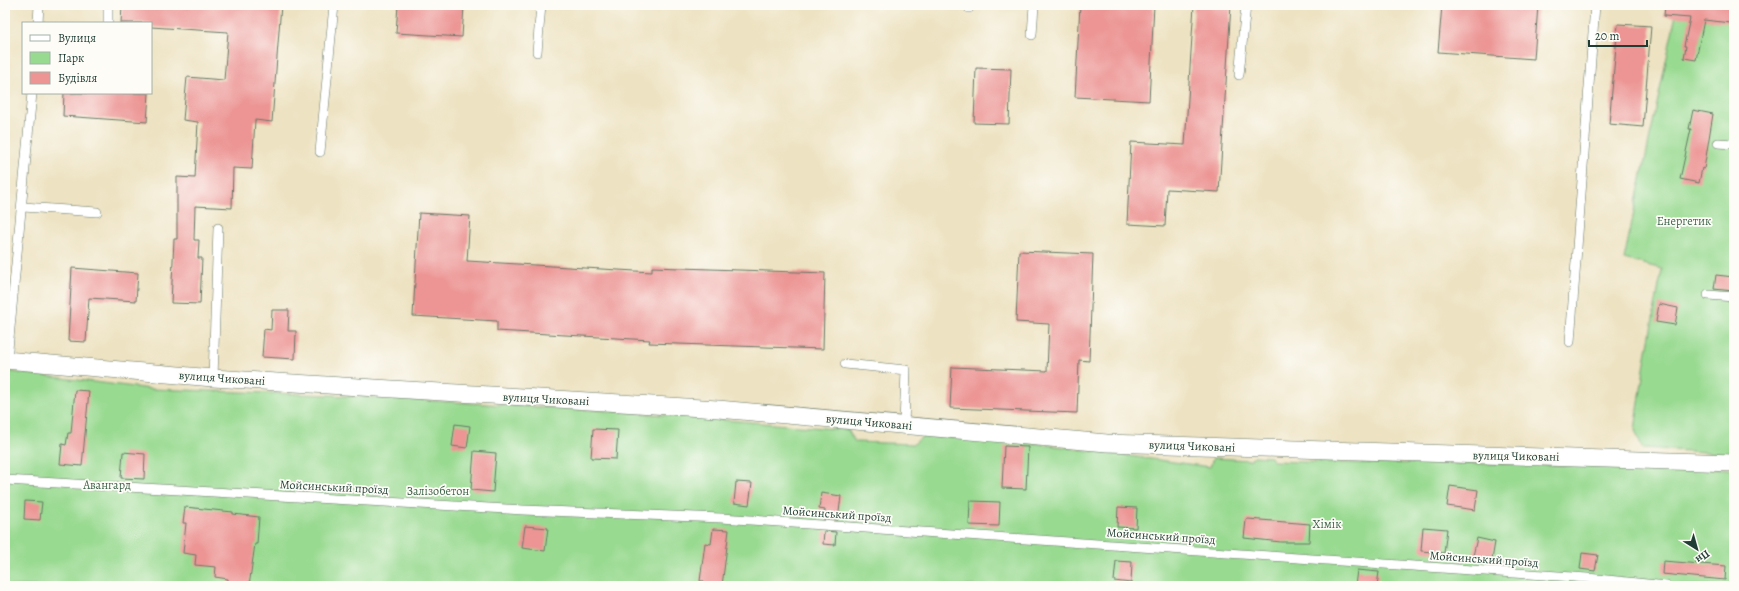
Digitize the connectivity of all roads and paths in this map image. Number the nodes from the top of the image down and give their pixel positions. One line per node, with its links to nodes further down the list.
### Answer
1 (39, 5): 8 (lane)
2 (108, 5): 9 (lane)
3 (334, 5): 16 (lane)
4 (541, 5): 11 (lane)
5 (1034, 5): 10 (lane)
6 (1246, 5): 12 (lane)
7 (1595, 5): 22 (lane)
8 (38, 22)
9 (108, 22)
10 (1032, 35)
11 (537, 52)
12 (1239, 75)
13 (32, 94): 17 (lane)
14 (1718, 143): 15 (lane)
15 (1734, 144)
16 (320, 152)
17 (23, 207): 18 (lane); 23 (lane)
18 (97, 212)
19 (218, 228): 25 (lane)
20 (1708, 295): 21 (lane)
21 (1734, 297)
22 (1570, 342)
23 (6, 360): 25 (street, вулиця Чиковані)
24 (845, 364): 26 (lane)
25 (213, 378): 26 (street, вулиця Чиковані)
26 (904, 425): 27 (street, вулиця Чиковані)
27 (1734, 463)
28 (5, 480): 29 (lane, Мойсинський проїзд)
29 (1667, 586)

